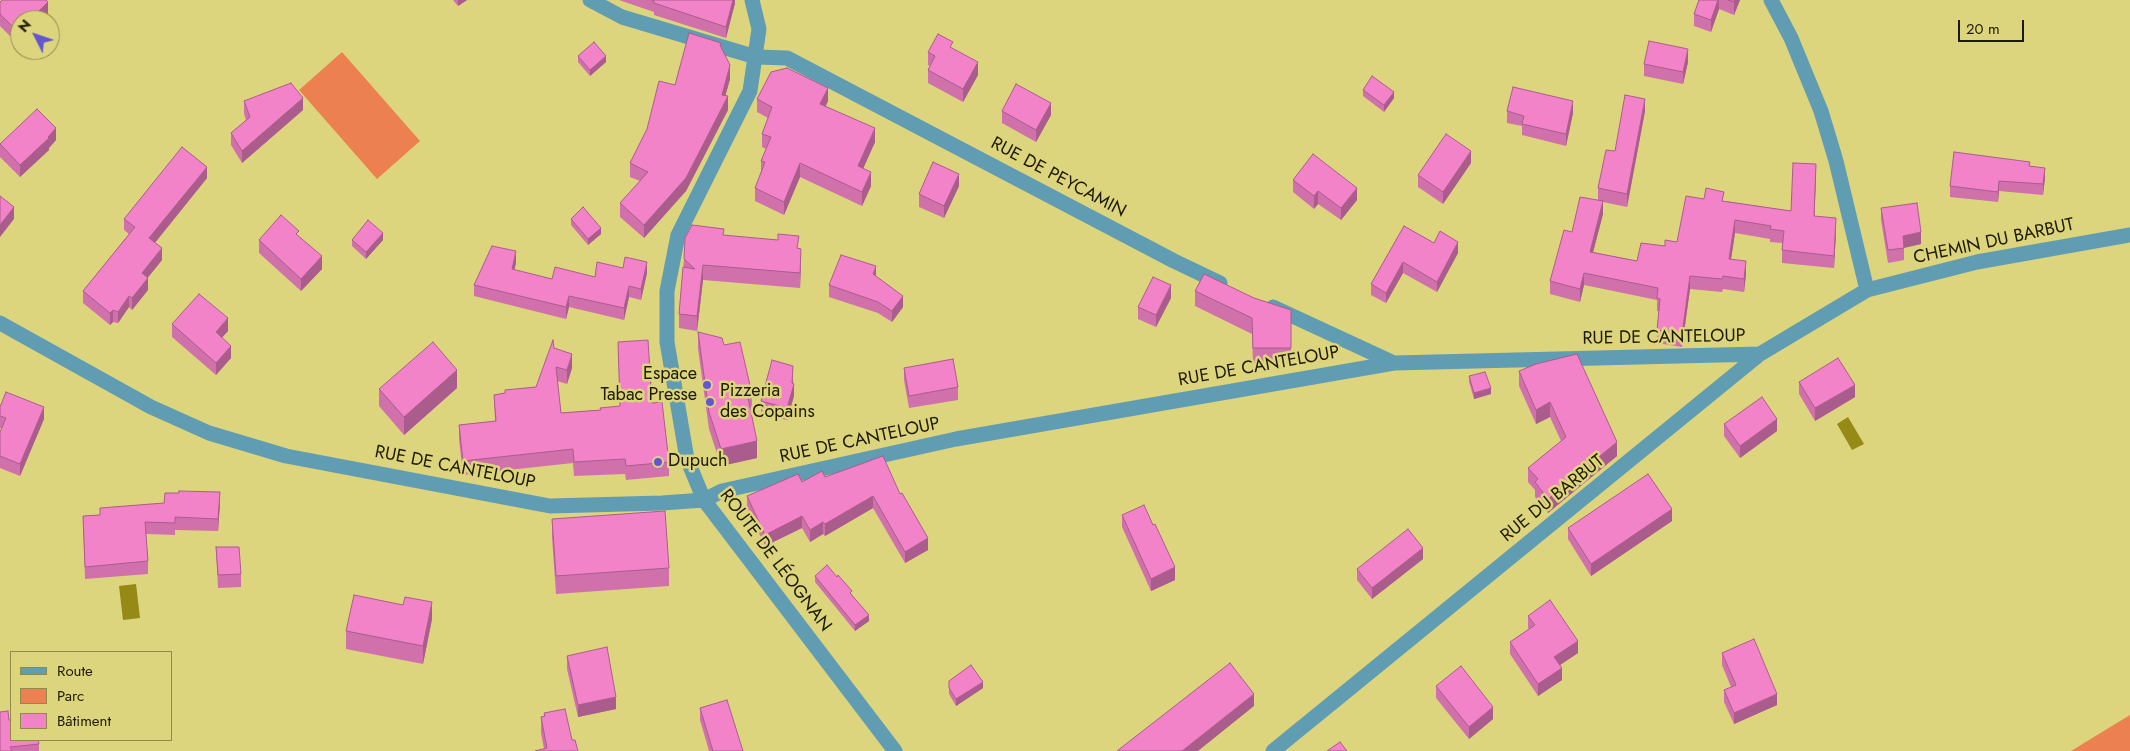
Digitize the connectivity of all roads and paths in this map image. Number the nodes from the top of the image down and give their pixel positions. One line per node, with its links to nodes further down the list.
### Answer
1 (590, 0): 4 (street)
2 (752, 0): 4 (street)
3 (1771, 0): 7 (street)
4 (756, 57): 6 (street, RUE DE PEYCAMIN); 12 (street, ROUTE DE LÉOGNAN)
5 (2130, 235): 7 (street, CHEMIN DU BARBUT)
6 (1235, 290)
7 (1867, 290): 10 (street, RUE DU BARBUT)
8 (1262, 302): 11 (street)
9 (0, 323): 12 (street, RUE DE CANTELOUP)
10 (1760, 354): 11 (street, RUE DE CANTELOUP); 14 (street, RUE DU BARBUT)
11 (1394, 363): 12 (street, RUE DE CANTELOUP)
12 (704, 500): 13 (street, ROUTE DE LÉOGNAN)
13 (895, 751)
14 (1273, 751)

